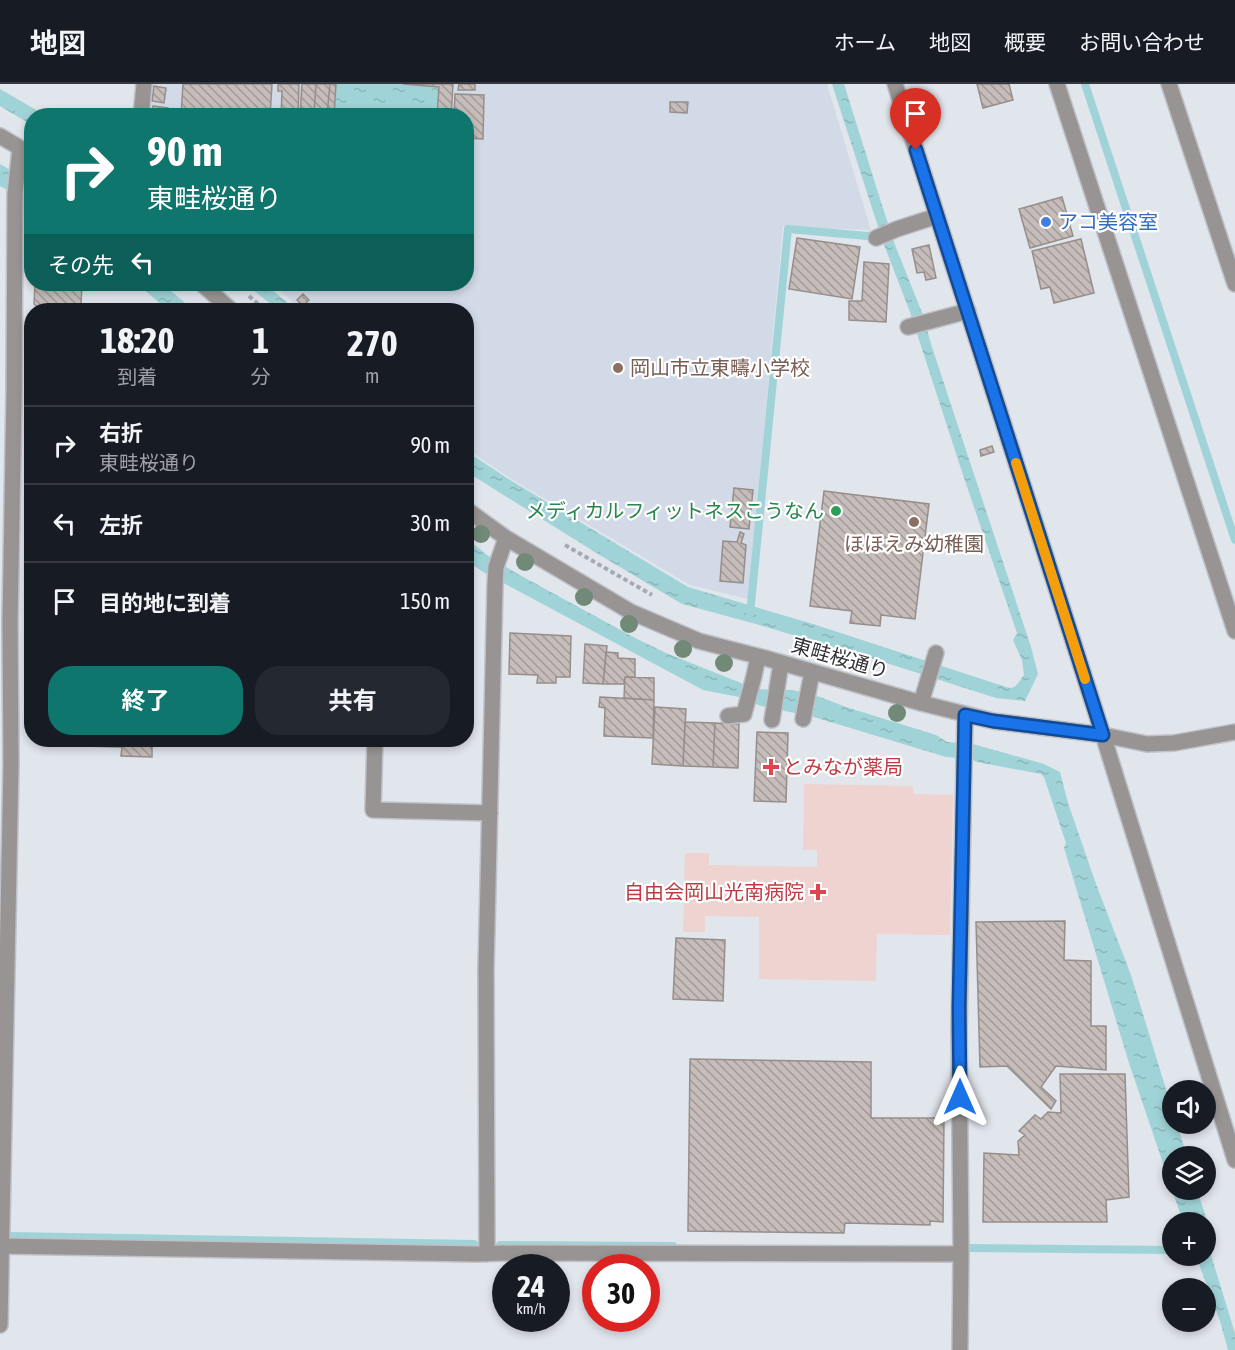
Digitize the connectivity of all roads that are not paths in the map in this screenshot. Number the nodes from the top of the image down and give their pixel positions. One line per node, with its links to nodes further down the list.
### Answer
1 (144, 84): 5 (street)
2 (895, 84): 9 (street)
3 (1057, 84): 18 (street)
4 (1169, 84): 11 (street)
5 (142, 108)
6 (0, 136): 7 (street)
7 (24, 150)
8 (24, 156): 31 (street)
9 (937, 216): 10 (street); 14 (street)
10 (876, 238)
11 (1235, 284)
12 (210, 291): 13 (street)
13 (223, 303)
14 (968, 311): 15 (street); 29 (street)
15 (908, 327)
16 (474, 515): 17 (street, 東畦桜通り)
17 (506, 538): 20 (street, 東畦桜通り); 32 (street)
18 (1235, 631)
19 (936, 653): 23 (street)
20 (758, 657): 21 (street, 東畦桜通り); 25 (street)
21 (781, 663): 22 (street, 東畦桜通り); 26 (street)
22 (812, 672): 23 (street, 東畦桜通り); 27 (street)
23 (921, 704): 24 (street, 東畦桜通り)
24 (965, 715): 29 (street, 東畦桜通り); 36 (street)
25 (728, 716)
26 (772, 716)
27 (803, 719)
28 (1235, 732): 29 (street, 東畦桜通り)
29 (1103, 735): 33 (street)
30 (375, 747): 32 (street)
31 (6, 764): 34 (street)
32 (490, 813): 35 (street)
33 (1235, 1160)
34 (1, 1246): 35 (street); 37 (street)
35 (487, 1254): 36 (street)
36 (961, 1254): 38 (street)
37 (0, 1325)
38 (960, 1350)

